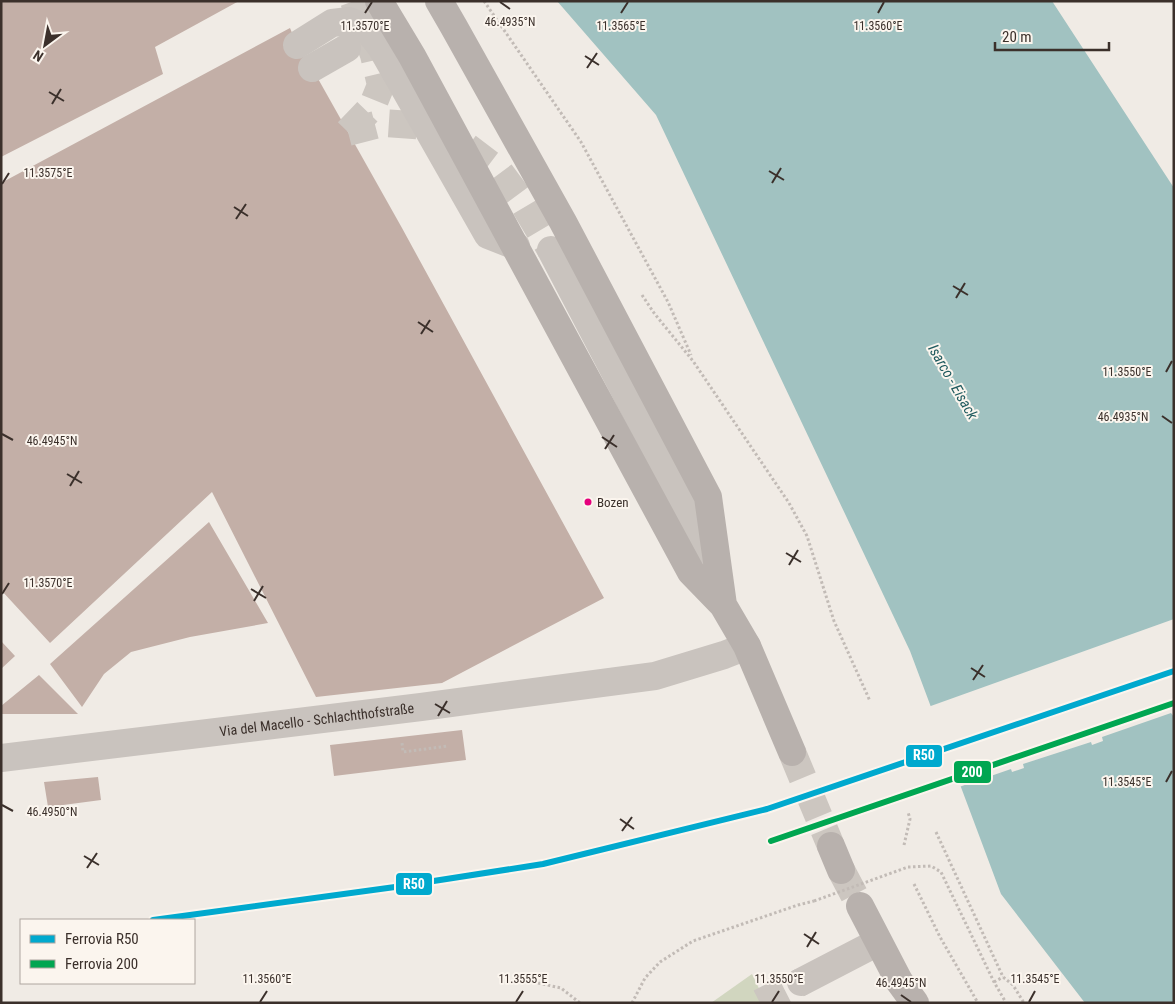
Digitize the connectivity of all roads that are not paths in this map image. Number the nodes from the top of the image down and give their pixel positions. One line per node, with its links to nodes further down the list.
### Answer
1 (378, 1): 6 (main road)
2 (439, 1): 8 (main road)
3 (297, 44): 6 (street)
4 (347, 48): 5 (street)
5 (312, 68)
6 (516, 246): 9 (main road)
7 (551, 250): 8 (street)
8 (717, 569): 9 (main road)
9 (723, 605): 10 (main road)
10 (747, 646): 11 (main road); 12 (street, Via del Macello - Schlachthofstraße)
11 (792, 752)
12 (1, 758)
13 (860, 906): 14 (main road)
14 (878, 942): 15 (street); 16 (main road)
15 (801, 982)
16 (915, 1003)

